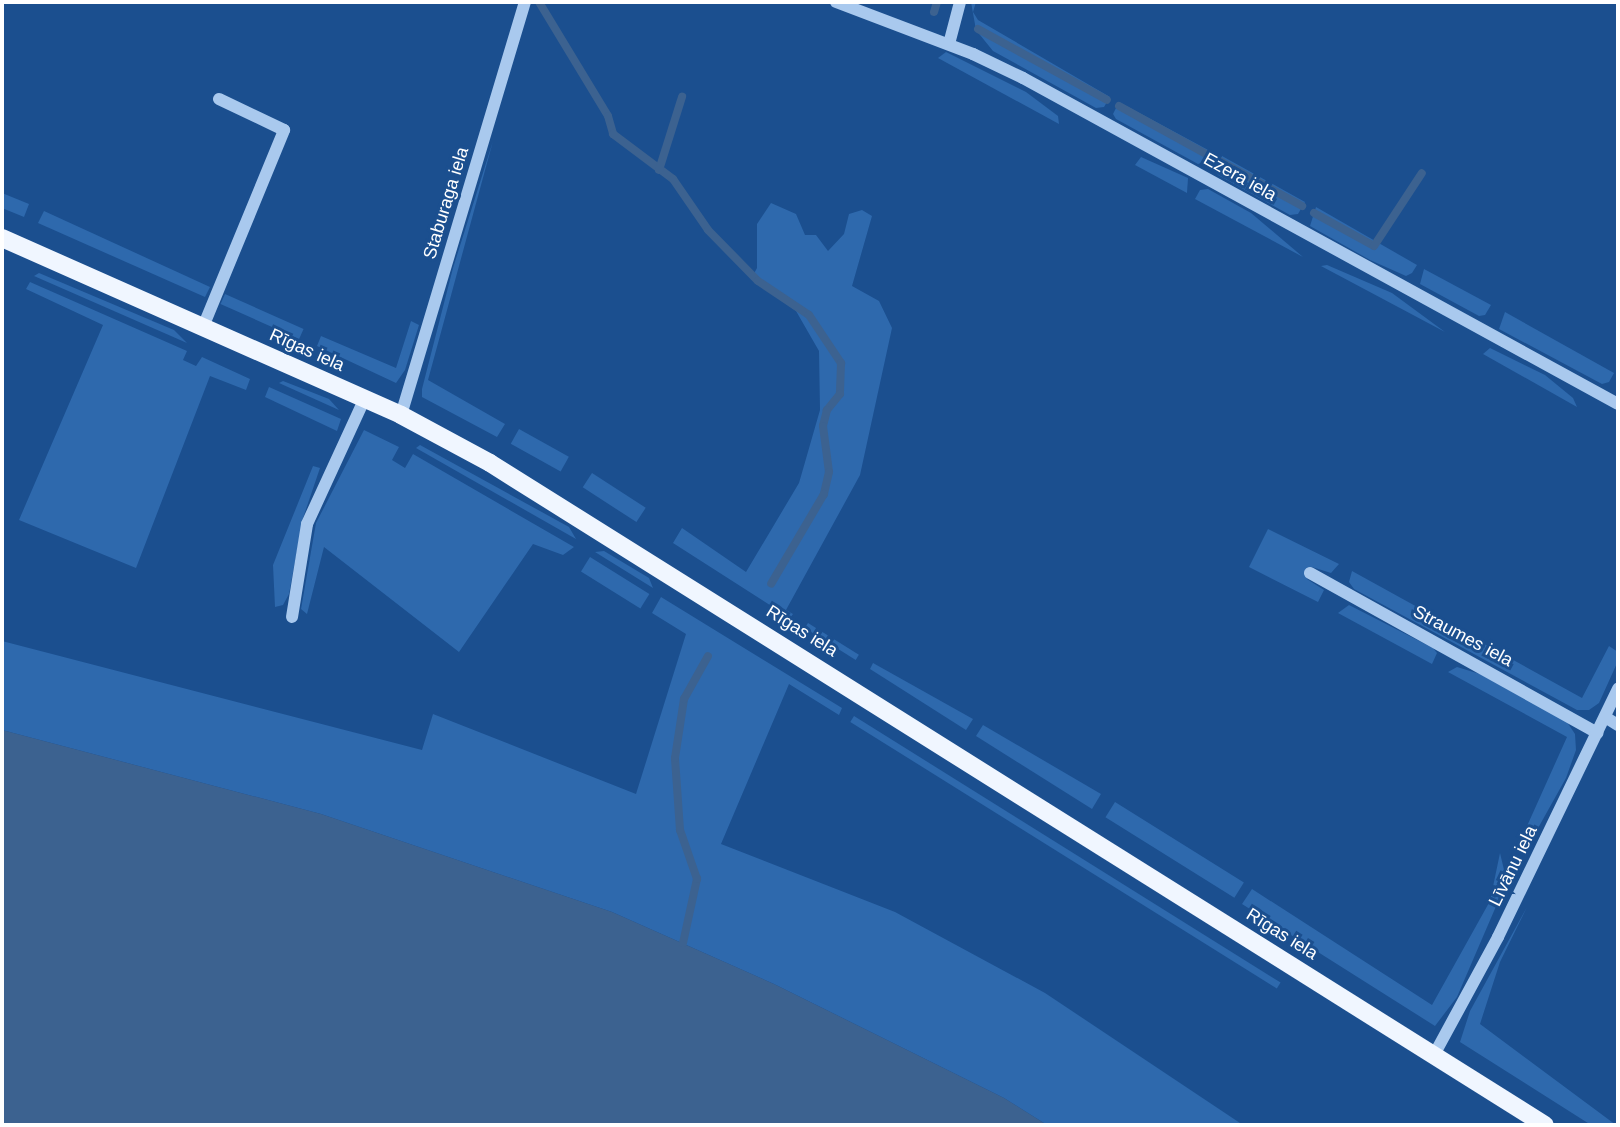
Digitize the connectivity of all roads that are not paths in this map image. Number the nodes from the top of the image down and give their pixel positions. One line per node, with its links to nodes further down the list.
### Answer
1 (525, 2): 10 (street, Staburaga iela)
2 (836, 2): 4 (street, Ezera iela)
3 (960, 2): 4 (street)
4 (949, 44): 9 (street, Ezera iela)
5 (219, 99): 7 (street)
6 (2, 238): 7 (main road, Rīgas iela)
7 (203, 327): 8 (main road, Rīgas iela)
8 (365, 398): 10 (main road, Rīgas iela); 12 (street)
9 (1618, 404)
10 (401, 415): 17 (main road, Rīgas iela)
11 (1310, 573): 16 (street, Straumes iela)
12 (292, 617)
13 (1618, 689): 14 (street, Līvānu iela)
14 (1605, 717): 15 (street); 16 (street, Līvānu iela)
15 (1618, 725)
16 (1597, 733): 17 (street, Līvānu iela)
17 (1434, 1055): 18 (main road, Rīgas iela)
18 (1545, 1125)

